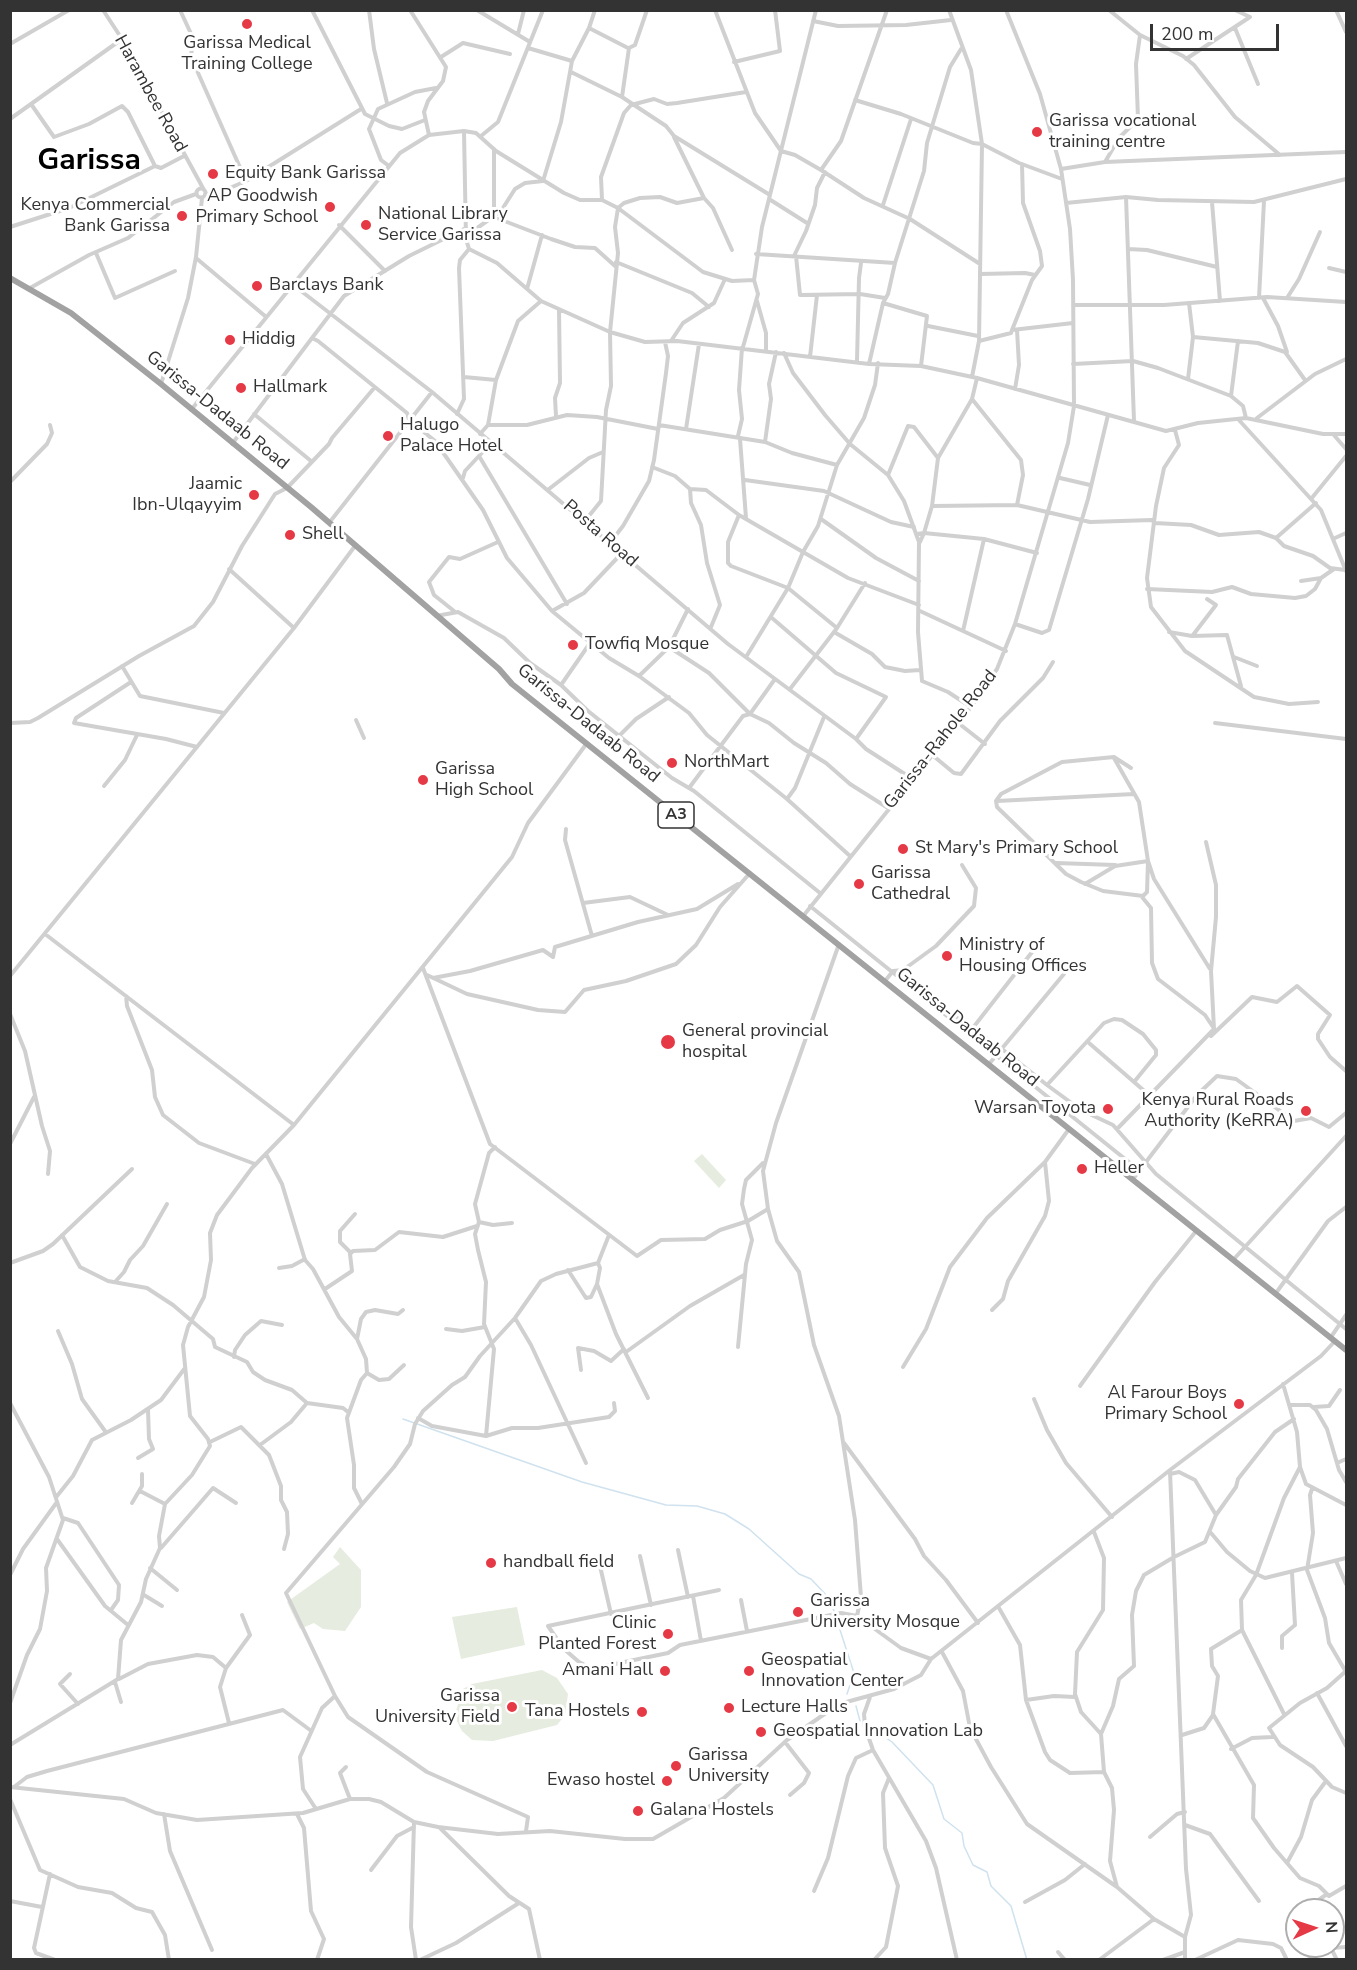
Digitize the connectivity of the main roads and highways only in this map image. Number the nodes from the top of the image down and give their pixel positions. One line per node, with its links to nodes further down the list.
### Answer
1 (10, 278): 2 (highway, Garissa-Dadaab Road / A3)
2 (1347, 1350)

